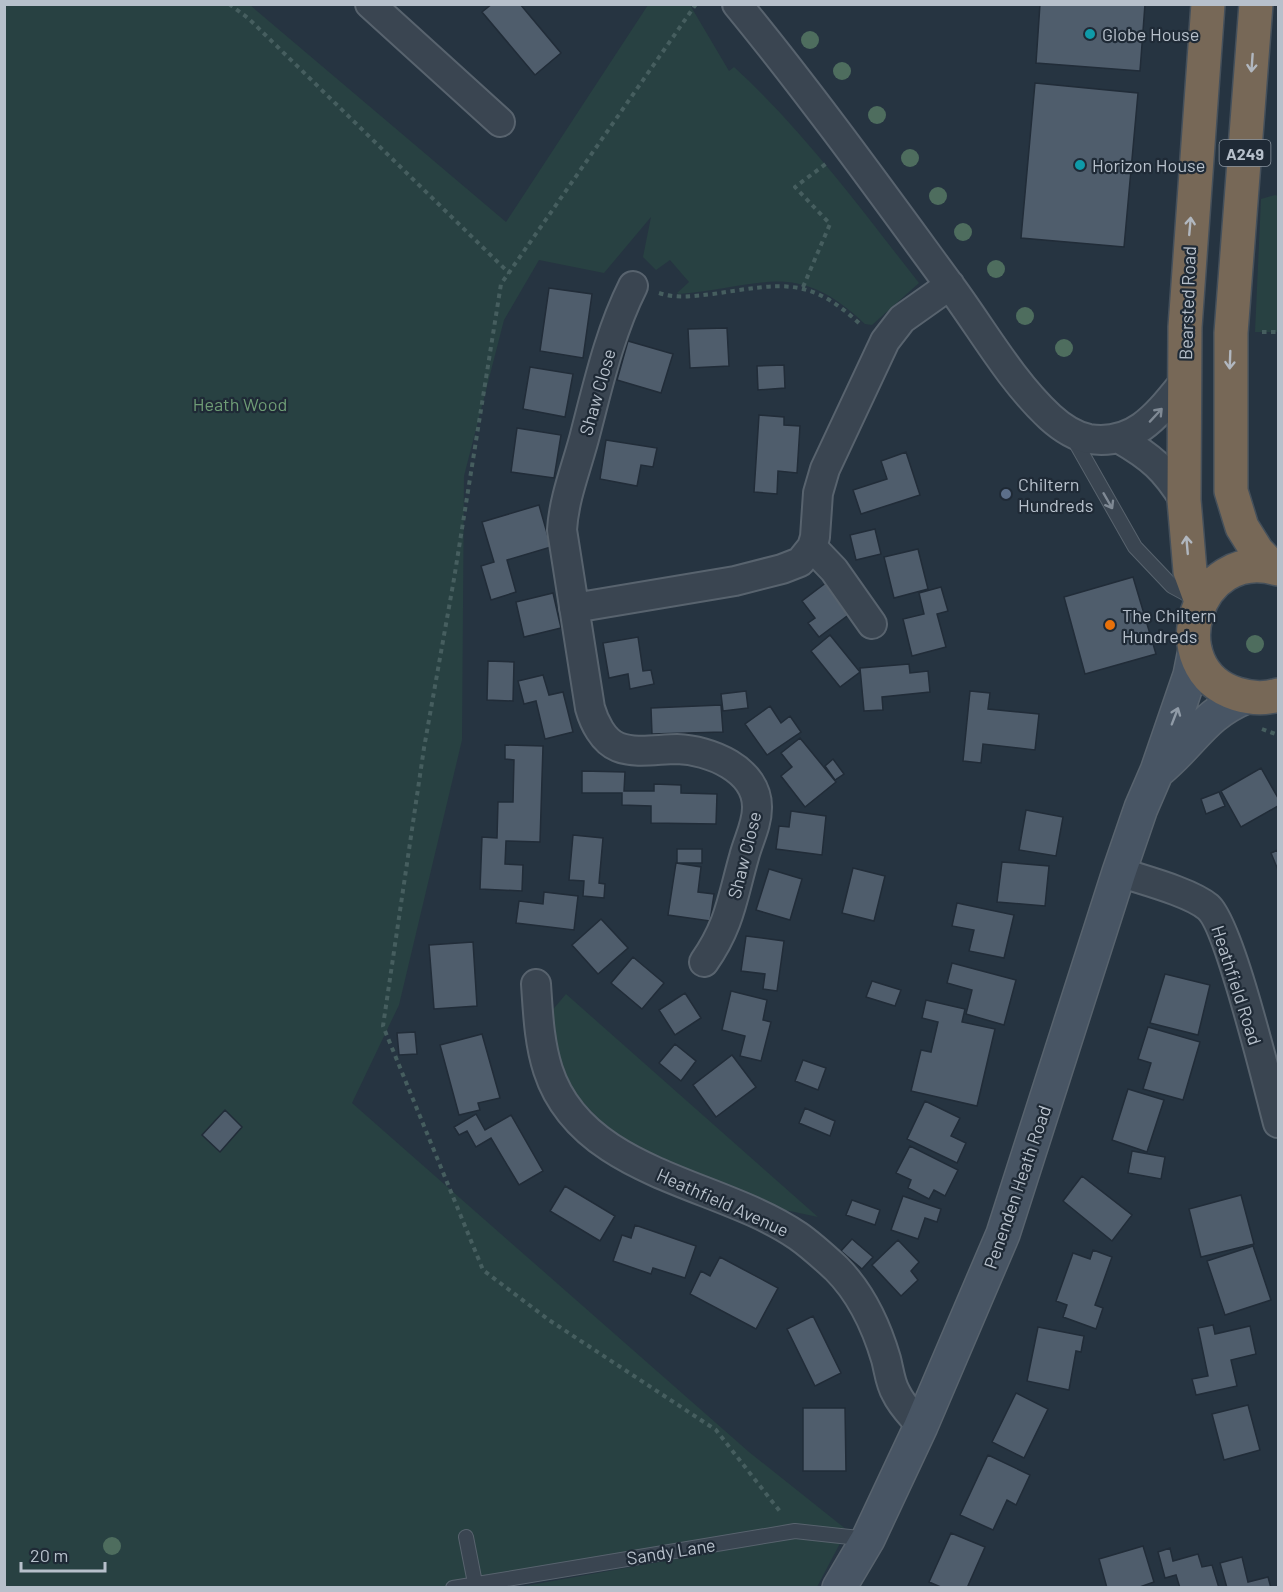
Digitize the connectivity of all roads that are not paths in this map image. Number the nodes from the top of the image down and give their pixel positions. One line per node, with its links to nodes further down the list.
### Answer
1 (370, 4): 5 (street)
2 (737, 4): 6 (street)
3 (1208, 4): 8 (highway, Bearsted Road / A249, one-way to 3)
4 (1256, 4): 13 (highway, A249, one-way to 13)
5 (500, 122)
6 (950, 285): 9 (street); 12 (street)
7 (633, 286): 15 (street, Shaw Close)
8 (1184, 382): 10 (street, one-way to 8); 11 (highway, Bearsted Road / A249)
9 (1069, 432): 10 (street); 14 (lane, one-way to 14)
10 (1120, 439): 11 (street)
11 (1184, 500): 14 (highway, Bearsted Road / A249, one-way to 11)
12 (812, 547): 15 (street); 16 (street)
13 (1275, 568): 14 (highway)
14 (1201, 601): 17 (highway)
15 (574, 608): 22 (street, Shaw Close)
16 (872, 624)
17 (1196, 650): 19 (highway); 20 (street, Penenden Heath Road, one-way to 17)
18 (1278, 695): 19 (highway)
19 (1246, 697): 20 (street, Penenden Heath Road)
20 (1157, 771): 21 (street, Penenden Heath Road)
21 (1119, 872): 24 (street, Heathfield Road); 25 (street, Penenden Heath Road)
22 (704, 962)
23 (536, 984): 25 (street, Heathfield Avenue)
24 (1278, 1123)
25 (921, 1426): 27 (street, Penenden Heath Road)
26 (466, 1538): 28 (lane)
27 (868, 1539): 28 (lane, Sandy Lane); 30 (street, Penenden Heath Road)
28 (475, 1583): 29 (lane, Sandy Lane)
29 (453, 1587)
30 (839, 1587)

